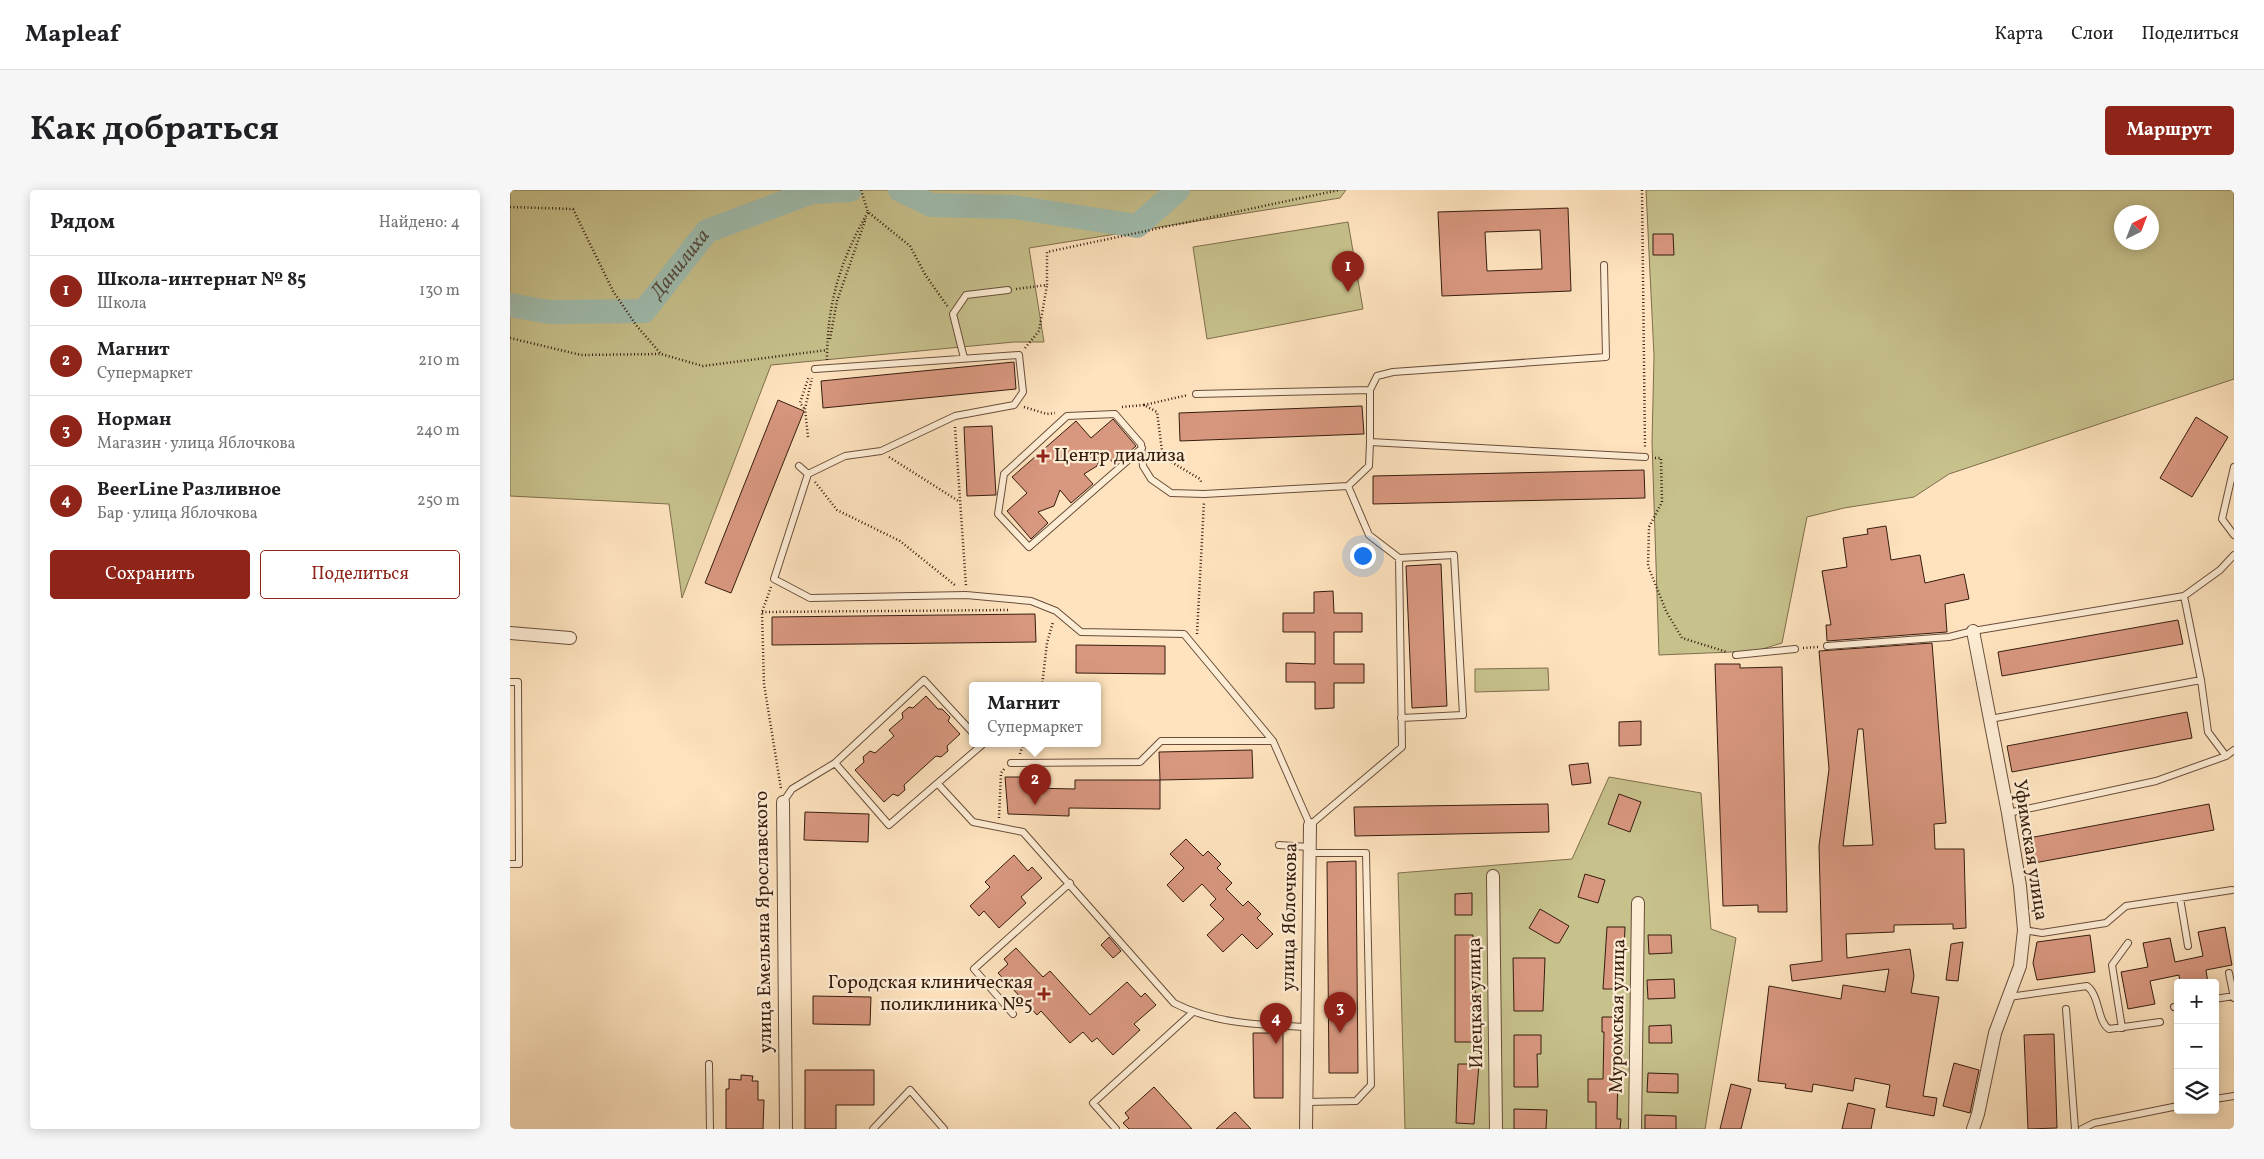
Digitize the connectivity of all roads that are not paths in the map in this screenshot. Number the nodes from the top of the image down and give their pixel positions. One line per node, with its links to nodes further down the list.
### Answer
1 (1604, 265): 5 (lane)
2 (1008, 290): 3 (lane)
3 (964, 358): 4 (lane); 12 (lane)
4 (814, 369)
5 (1370, 390): 6 (lane); 7 (lane)
6 (1196, 394)
7 (1370, 442): 9 (lane); 13 (lane)
8 (1142, 448): 8 (lane); 13 (lane)
9 (1645, 457)
10 (799, 466): 12 (lane)
11 (2234, 467): 14 (lane)
12 (808, 474): 29 (lane)
13 (1348, 486): 16 (lane)
14 (2234, 535)
15 (2234, 555): 17 (lane)
16 (1399, 558): 26 (lane); 26 (lane)
17 (2184, 596): 18 (lane); 24 (lane)
18 (1973, 631): 21 (lane); 27 (street, Уфимская улица)
19 (510, 633): 20 (street)
20 (570, 638)
21 (1827, 646)
22 (1795, 649): 23 (lane)
23 (1736, 655)
24 (2201, 680): 27 (lane); 32 (lane)
25 (510, 682): 37 (lane)
26 (1402, 718): 40 (lane)
27 (1988, 720): 39 (street, Уфимская улица)
28 (969, 729): 33 (lane)
29 (1273, 741): 34 (lane); 40 (lane)
30 (980, 747): 35 (lane)
31 (2234, 750): 32 (lane)
32 (2226, 756): 39 (lane)
33 (835, 763): 35 (lane); 38 (lane)
34 (1011, 763)
35 (938, 784): 45 (lane)
36 (510, 791): 37 (lane)
37 (518, 791): 43 (lane)
38 (783, 802): 68 (street, улица Емельяна Ярославского)
39 (2008, 813): 49 (street, Уфимская улица)
40 (1310, 825): 42 (street, улица Яблочкова)
41 (1279, 846): 42 (lane)
42 (1309, 850): 60 (street, улица Яблочкова); 65 (lane)
43 (510, 864)
44 (1493, 876): 73 (street, Илецкая улица)
45 (1070, 883): 57 (lane); 58 (lane)
46 (2232, 890): 47 (lane)
47 (2180, 898): 49 (lane); 51 (lane)
48 (1638, 903): 74 (street, Муромская улица)
49 (2024, 930): 53 (street, Уфимская улица)
50 (2128, 943): 61 (lane)
51 (2188, 946)
52 (2229, 973): 54 (lane)
53 (2008, 997): 61 (lane); 75 (street, Уфимская улица)
54 (2234, 997): 55 (lane)
55 (2219, 999)
56 (2066, 1009): 76 (lane)
57 (1192, 1012): 60 (lane); 71 (lane)
58 (1013, 1014)
59 (2160, 1022): 61 (lane)
60 (1307, 1027): 65 (street, улица Яблочкова)
61 (2122, 1028)
62 (709, 1064): 67 (lane)
63 (2234, 1096): 64 (lane)
64 (2219, 1098)
65 (1306, 1102): 72 (street, улица Яблочкова)
66 (2174, 1107): 77 (lane)
67 (710, 1129)
68 (786, 1129)
69 (873, 1129): 70 (lane)
70 (944, 1129)
71 (1116, 1129)
72 (1306, 1129)
73 (1496, 1129)
74 (1635, 1129)
75 (1973, 1129)
76 (2075, 1129)
77 (2082, 1129)

